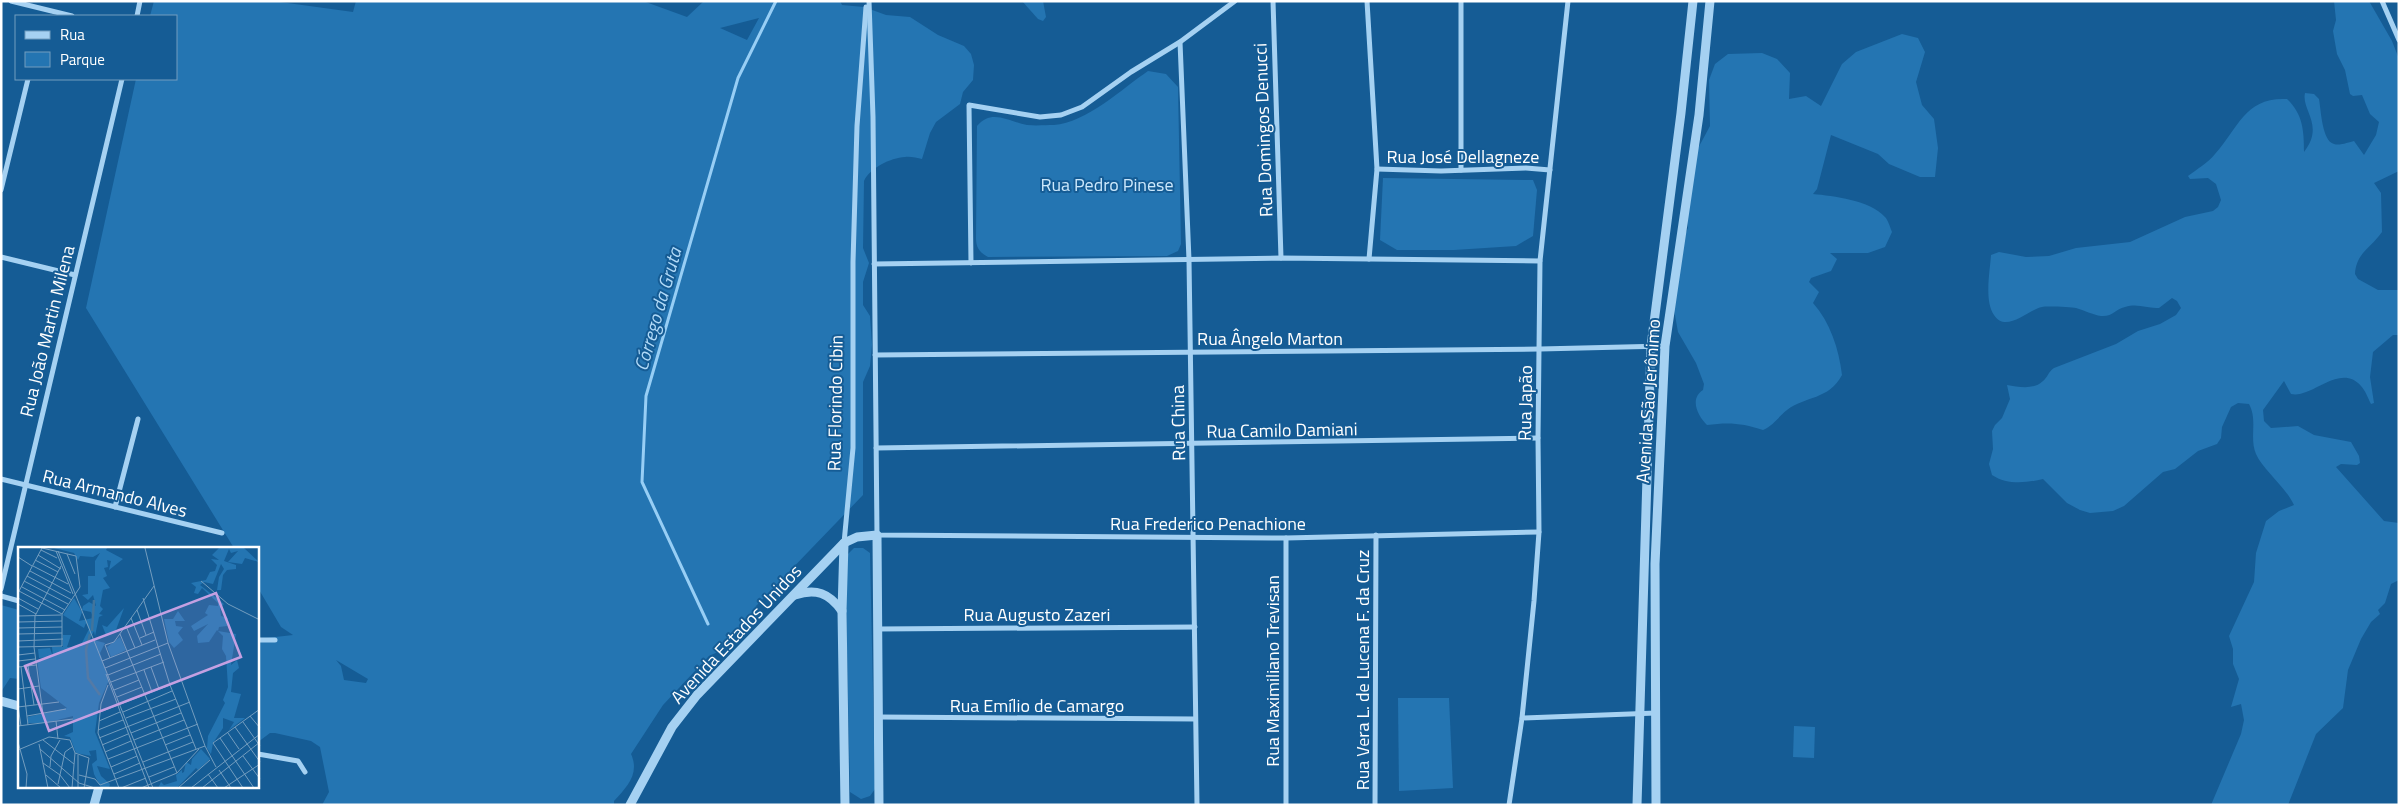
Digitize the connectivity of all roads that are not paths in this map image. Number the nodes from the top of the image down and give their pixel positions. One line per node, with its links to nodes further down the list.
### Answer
1 (11, 1): 12 (street)
2 (140, 1): 15 (street)
3 (868, 1): 32 (street, Rua Florindo Cibin); 52 (street, Rua Florindo Cibin)
4 (1235, 1): 17 (street)
5 (1273, 1): 27 (street, Rua Domingos Denucci)
6 (1367, 1): 22 (street)
7 (1461, 1): 23 (street)
8 (1568, 1): 24 (street, Rua Japão)
9 (1693, 1): 20 (street, Avenida São Jerônimo)
10 (1710, 1): 21 (street, Avenida São Jerônimo)
11 (2382, 1): 16 (street)
12 (44, 10): 13 (street); 14 (street)
13 (42, 15)
14 (67, 15)
15 (136, 15)
16 (2399, 40)
17 (1180, 42): 28 (street, Rua China); 31 (street)
18 (28, 80): 25 (street)
19 (122, 80): 33 (street, Rua João Martin Milena)
20 (1678, 137): 21 (street); 34 (street, Avenida São Jerônimo)
21 (1695, 138): 35 (street, Avenida São Jerônimo)
22 (1377, 169): 23 (street, Rua José Dellagneze); 29 (street)
23 (1461, 170): 24 (street, Rua José Dellagneze)
24 (1550, 170): 30 (street, Rua Japão)
25 (1, 190)
26 (1, 257): 33 (street)
27 (1280, 258): 28 (street); 29 (street)
28 (1189, 260): 31 (street); 37 (street, Rua China)
29 (1369, 260): 30 (street)
30 (1540, 261): 36 (street, Rua Japão)
31 (971, 263): 32 (street)
32 (874, 264): 38 (street, Rua Florindo Cibin)
33 (75, 275): 44 (street, Rua João Martin Milena)
34 (1651, 346): 35 (street, Rua Ângelo Marton); 36 (street, Rua Ângelo Marton); 64 (street, Avenida São Jerônimo)
35 (1665, 346): 65 (street, Avenida São Jerônimo)
36 (1540, 349): 37 (street, Rua Ângelo Marton); 40 (street, Rua Japão)
37 (1191, 352): 38 (street, Rua Ângelo Marton); 41 (street, Rua China)
38 (875, 355): 42 (street, Rua Florindo Cibin)
39 (138, 419): 45 (street)
40 (1538, 438): 41 (street, Rua Camilo Damiani); 46 (street, Rua Japão)
41 (1192, 445): 42 (street, Rua Camilo Damiani); 50 (street, Rua China)
42 (876, 448): 48 (street, Rua Florindo Cibin)
43 (1, 479): 44 (street, Rua Armando Alves)
44 (24, 485): 45 (street, Rua Armando Alves); 53 (street, Rua João Martin Milena)
45 (115, 507): 47 (street, Rua Armando Alves)
46 (1539, 532): 49 (street, Rua Frederico Penachione); 67 (street, Rua Japão)
47 (222, 533)
48 (877, 535): 50 (street, Rua Frederico Penachione); 52 (street); 59 (street, Rua Florindo Cibin)
49 (1376, 535): 51 (street, Rua Frederico Penachione); 78 (street, Rua Vera L. de Lucena F. da Cruz)
50 (1194, 537): 51 (street, Rua Frederico Penachione); 58 (street, Rua China)
51 (1286, 538): 77 (street, Rua Maximiliano Trevisan)
52 (844, 544): 54 (street, Avenida Estados Unidos); 57 (street, Rua Florindo Cibin)
53 (1, 589)
54 (794, 595): 57 (street); 73 (street, Avenida Estados Unidos)
55 (1, 596): 56 (street)
56 (18, 601)
57 (842, 611): 74 (street, Rua Florindo Cibin)
58 (1196, 627): 59 (street, Rua Augusto Zazeri); 68 (street, Rua China)
59 (878, 629): 66 (street, Rua Florindo Cibin)
60 (259, 640): 61 (street)
61 (275, 640)
62 (1, 701): 63 (street)
63 (18, 706)
64 (1639, 713): 65 (street); 67 (street); 80 (street, Avenida São Jerônimo)
65 (1656, 714): 81 (street, Avenida São Jerônimo)
66 (879, 717): 68 (street, Rua Emílio de Camargo); 75 (street, Rua Florindo Cibin)
67 (1522, 718): 79 (street, Rua Japão)
68 (1195, 719): 76 (street, Rua China)
69 (259, 754): 70 (street)
70 (305, 772)
71 (99, 788): 72 (street)
72 (94, 805)
73 (630, 805)
74 (845, 805)
75 (879, 805)
76 (1197, 805)
77 (1286, 805)
78 (1375, 805)
79 (1509, 805)
80 (1637, 805)
81 (1656, 805)

